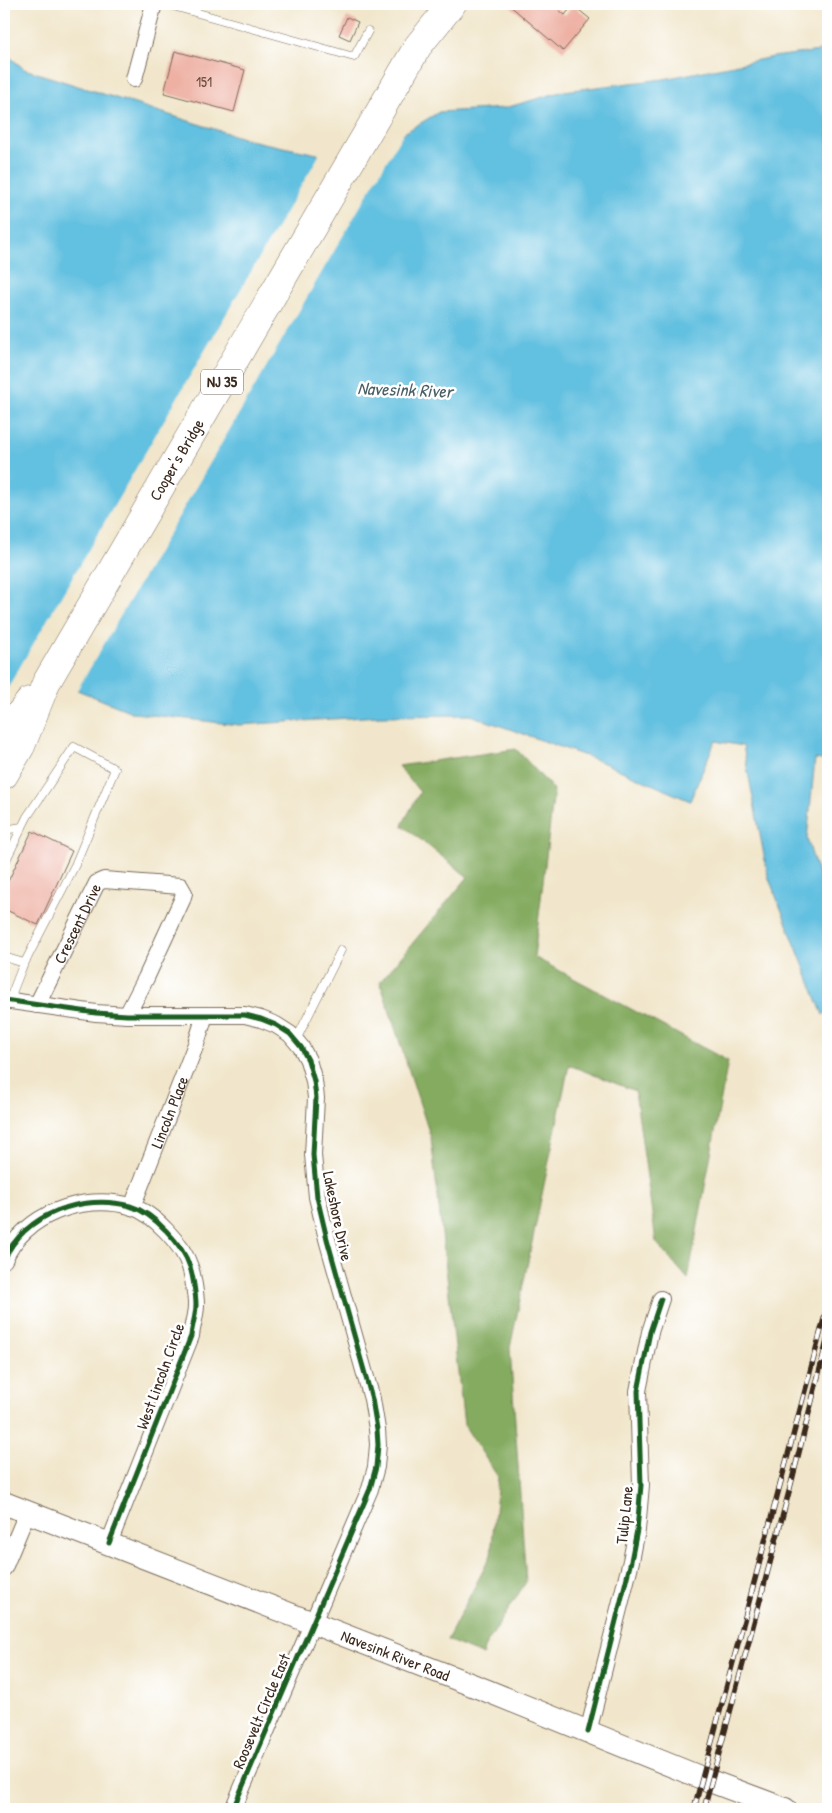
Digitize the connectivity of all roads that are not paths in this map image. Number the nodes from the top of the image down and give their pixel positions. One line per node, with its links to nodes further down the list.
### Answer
1 (154, 4): 5 (street)
2 (166, 4): 4 (lane)
3 (452, 4): 6 (highway, Cooper's Bridge / NJ 35)
4 (368, 31)
5 (134, 79)
6 (46, 683): 7 (highway, NJ 35); 7 (highway, NJ 35)
7 (12, 739): 8 (highway, NJ 35)
8 (4, 775)
9 (22, 826): 10 (lane); 11 (lane); 14 (lane)
10 (4, 830)
11 (4, 864)
12 (341, 950): 19 (lane)
13 (4, 957): 14 (lane)
14 (24, 963): 15 (lane)
15 (7, 1001): 16 (street, Lakeshore Drive)
16 (37, 1005): 17 (street, Lakeshore Drive); 17 (street, Crescent Drive)
17 (127, 1015): 18 (street, Lakeshore Drive)
18 (205, 1015): 19 (street, Lakeshore Drive); 20 (street, Lincoln Place)
19 (296, 1040): 27 (street, Lakeshore Drive)
20 (132, 1206): 21 (street); 25 (street, West Lincoln Circle)
21 (4, 1260)
22 (661, 1299): 28 (street, Tulip Lane)
23 (4, 1505): 24 (main road, Navesink River Road)
24 (28, 1513): 25 (main road, Navesink River Road); 26 (street)
25 (109, 1543): 27 (main road, Navesink River Road)
26 (4, 1568)
27 (312, 1623): 28 (main road, Navesink River Road); 29 (street, Roosevelt Circle East)
28 (588, 1732): 30 (main road, Navesink River Road)
29 (233, 1809)
30 (785, 1809)

